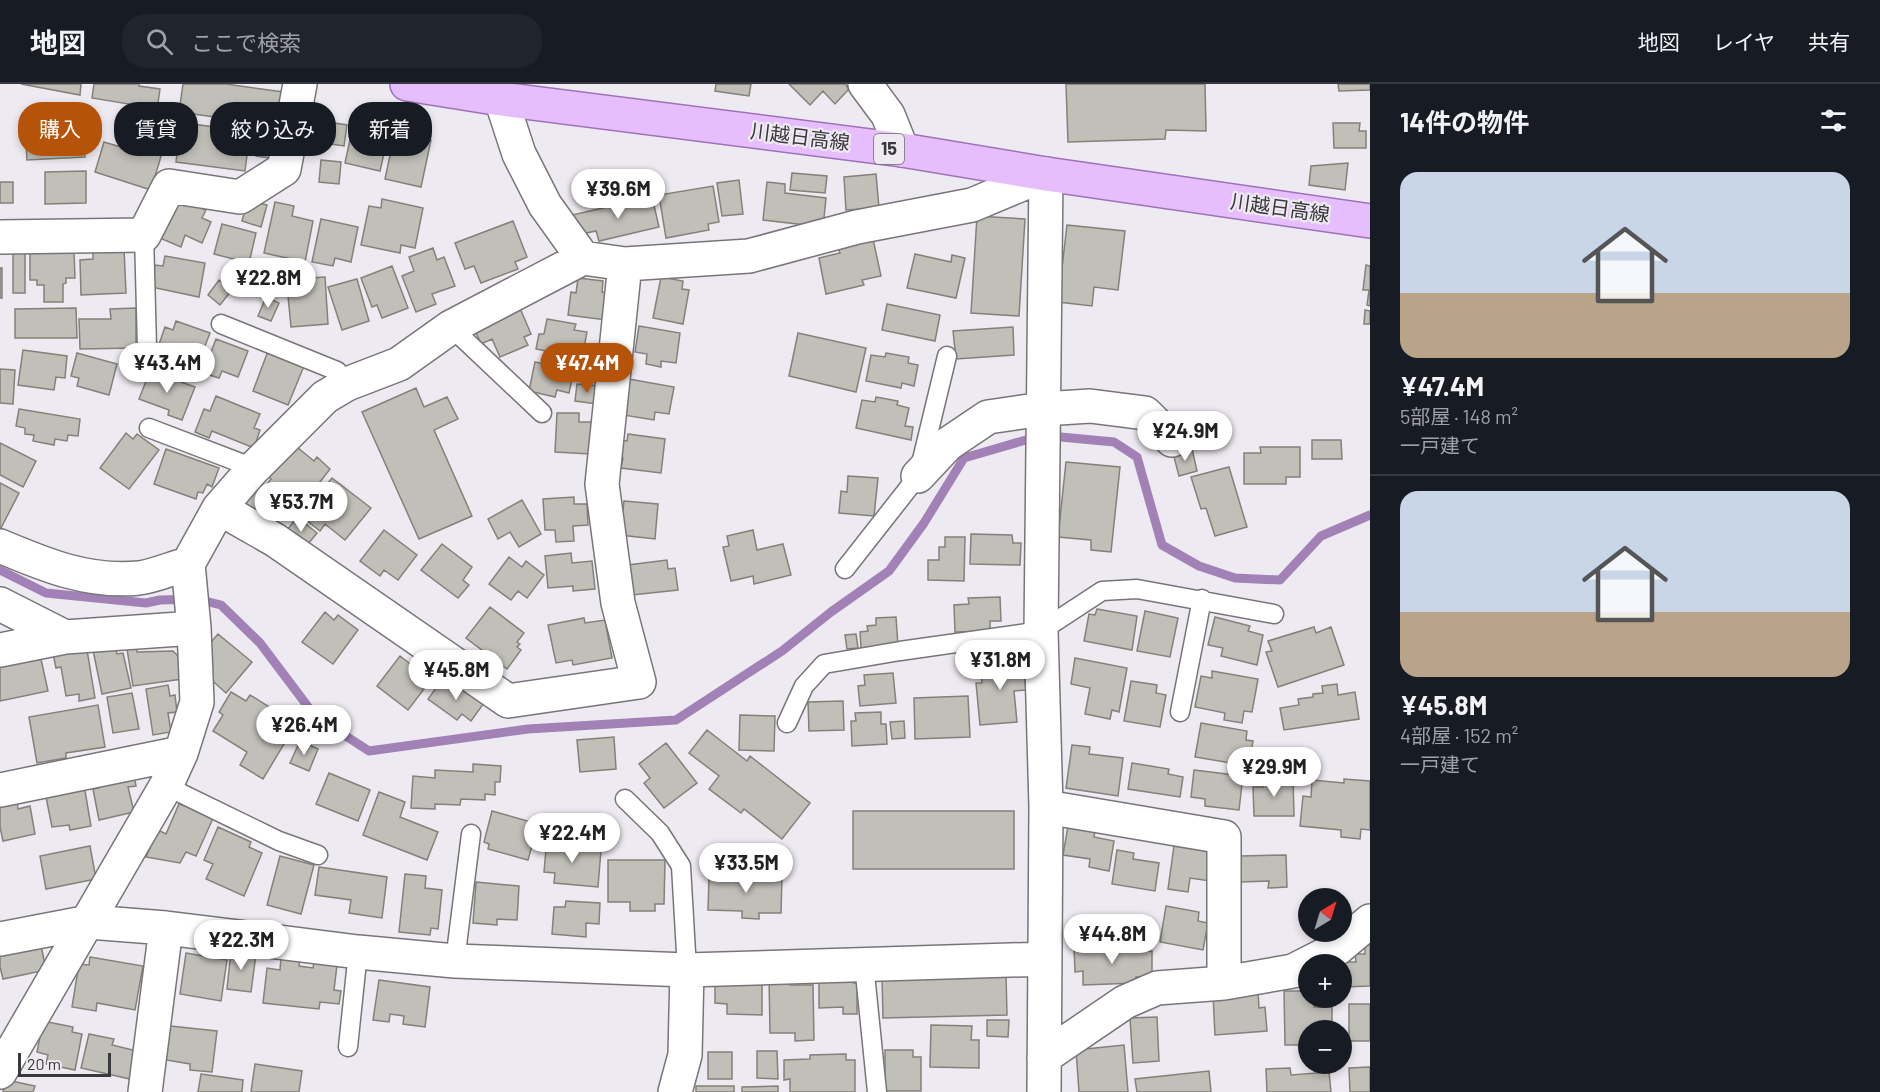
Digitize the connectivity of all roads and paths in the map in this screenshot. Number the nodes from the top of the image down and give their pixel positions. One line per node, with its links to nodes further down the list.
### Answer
1 (300, 84): 8 (street)
2 (406, 84): 4 (main road, 川越日高線 / 15)
3 (865, 84): 5 (street)
4 (480, 92): 5 (main road, 川越日高線 / 15); 10 (street)
5 (902, 150): 6 (main road, 川越日高線 / 15)
6 (1046, 174): 7 (main road, 川越日高線 / 15); 11 (street); 17 (street)
7 (1370, 221)
8 (144, 235): 9 (street); 14 (lane)
9 (0, 237)
10 (583, 258): 11 (street); 13 (street)
11 (625, 264): 23 (street)
12 (221, 324): 16 (lane)
13 (451, 327): 16 (street); 18 (lane)
14 (147, 347)
15 (947, 356): 22 (lane)
16 (347, 384): 21 (street)
17 (1043, 412): 20 (street); 22 (street); 31 (street)
18 (542, 413)
19 (149, 428): 21 (lane)
20 (1172, 440)
21 (254, 468): 23 (street)
22 (918, 476): 25 (lane)
23 (219, 508): 26 (street)
24 (0, 546): 26 (street)
25 (845, 569)
26 (188, 570): 30 (street)
27 (1202, 599): 29 (lane); 31 (lane); 34 (lane)
28 (0, 604): 32 (street)
29 (1274, 614)
30 (194, 620): 32 (street); 36 (street)
31 (1041, 631): 35 (lane); 40 (street)
32 (65, 637): 33 (street)
33 (0, 650)
34 (1180, 712)
35 (787, 723)
36 (181, 753): 37 (street); 38 (street)
37 (166, 786): 42 (lane); 44 (street)
38 (0, 790)
39 (625, 799): 51 (lane)
40 (1046, 807): 48 (street); 52 (street)
41 (471, 834): 49 (lane)
42 (318, 855)
43 (1370, 921): 52 (street)
44 (89, 922): 45 (street); 46 (street); 55 (street)
45 (166, 928): 47 (street); 56 (street)
46 (0, 939)
47 (358, 952): 49 (street); 53 (lane)
48 (1045, 959): 50 (street); 54 (street)
49 (455, 961): 51 (street)
50 (864, 964): 51 (street); 58 (lane)
51 (687, 970): 57 (street)
52 (1224, 983): 54 (street)
53 (348, 1047)
54 (1044, 1057): 59 (street)
55 (0, 1072)
56 (145, 1092)
57 (675, 1092)
58 (877, 1092)
59 (1044, 1092)

